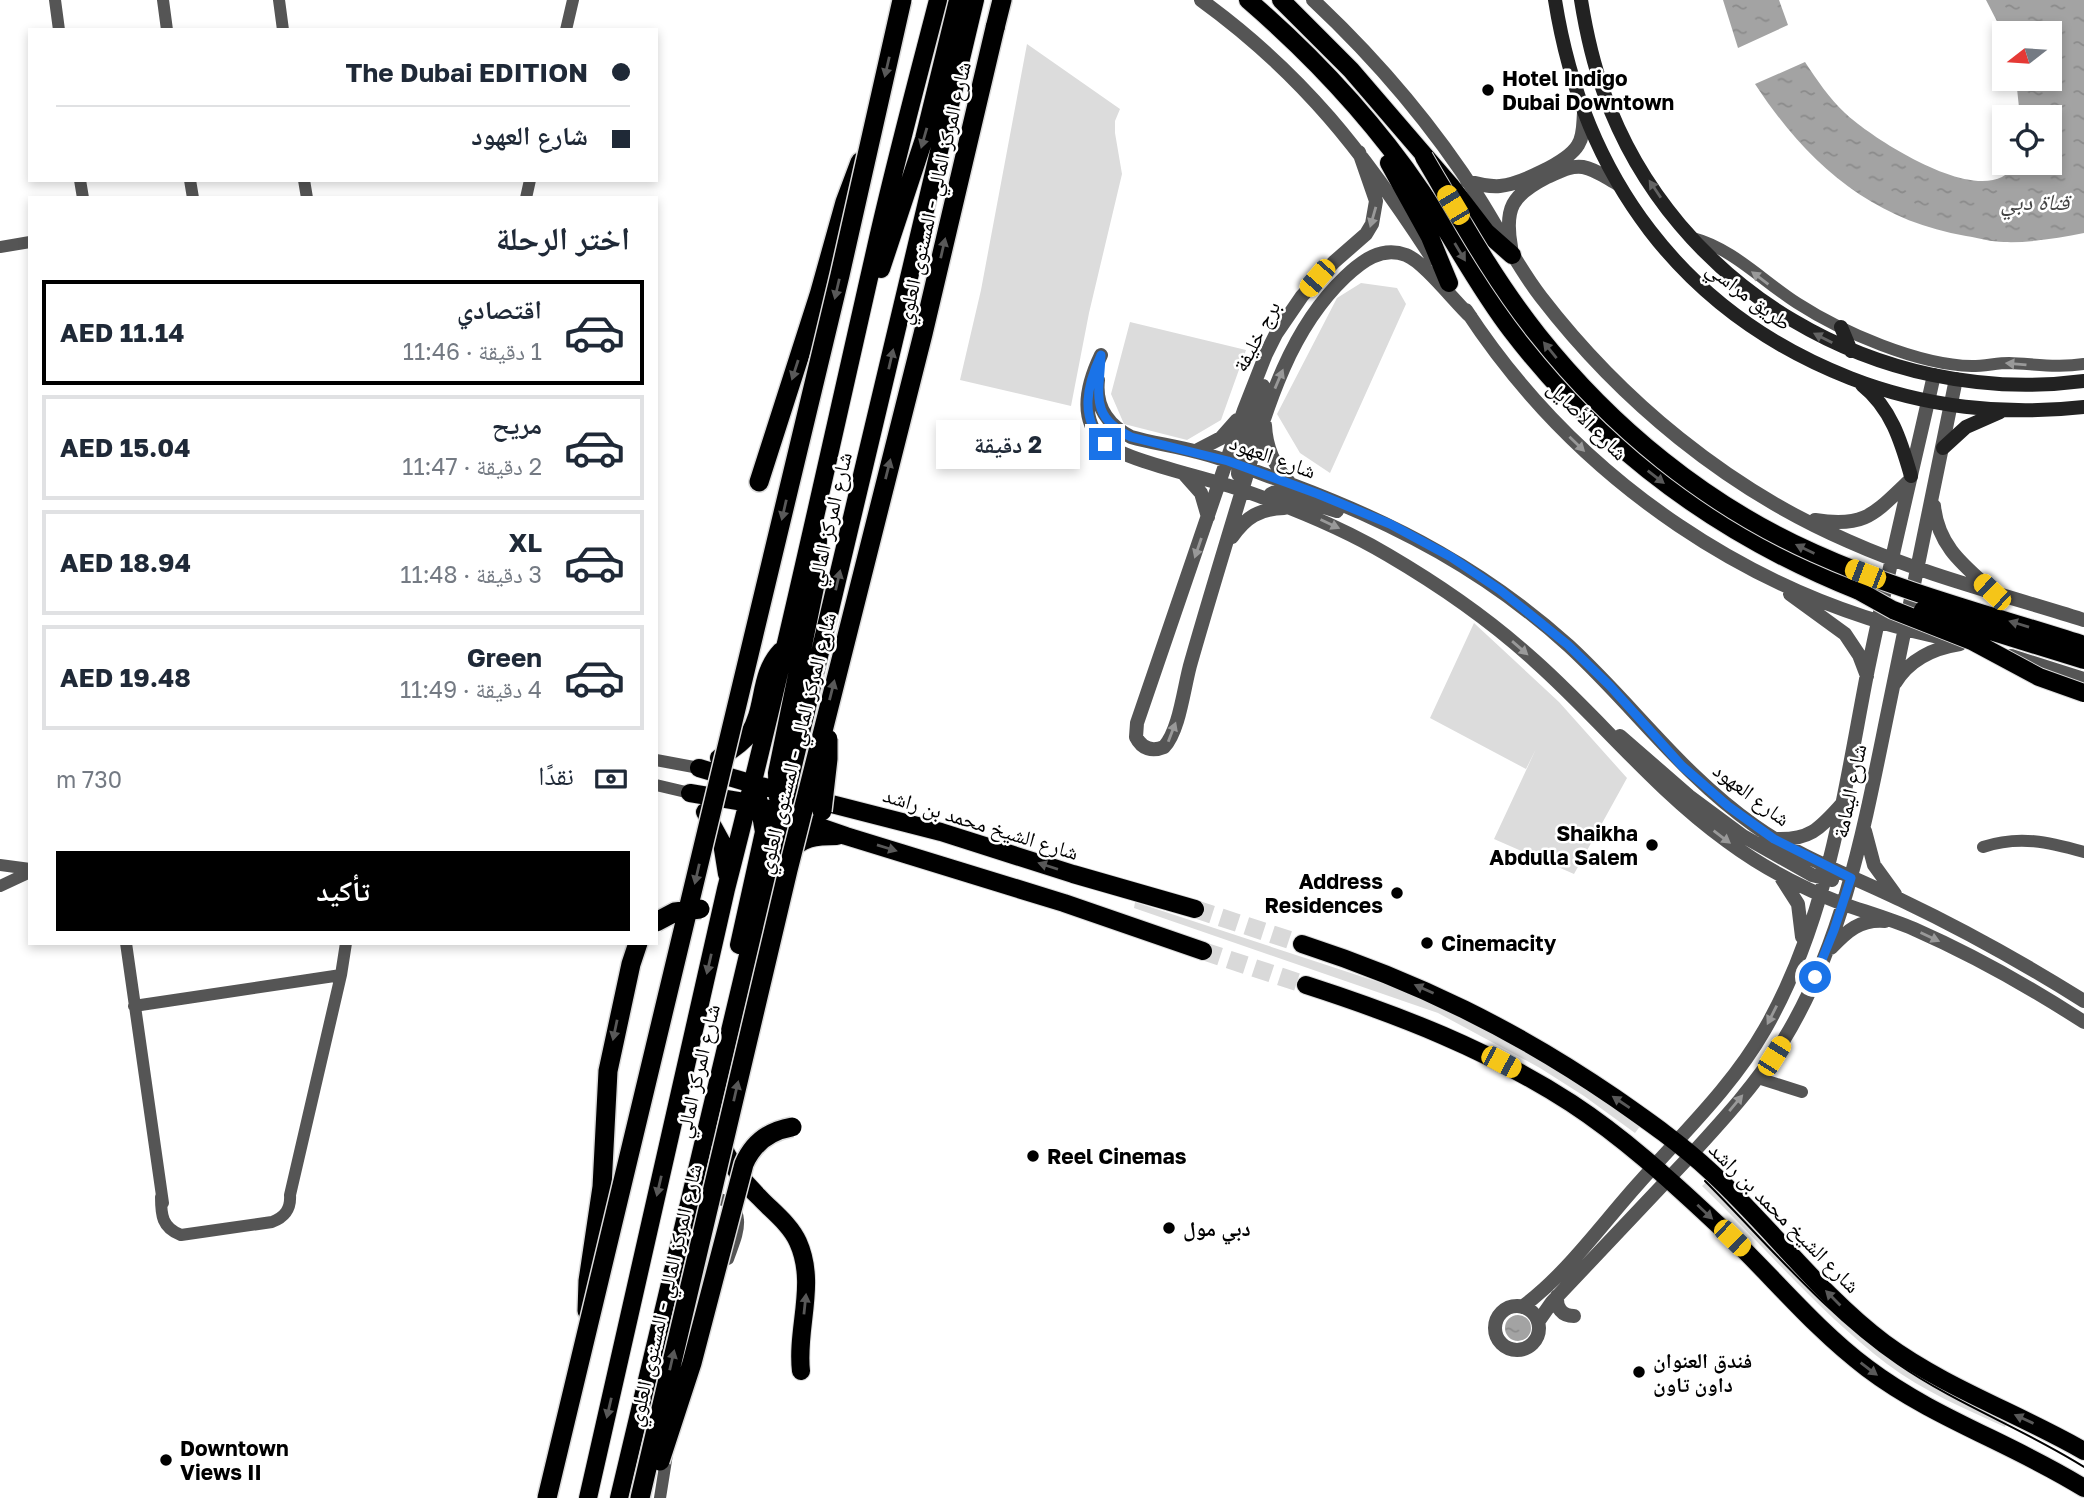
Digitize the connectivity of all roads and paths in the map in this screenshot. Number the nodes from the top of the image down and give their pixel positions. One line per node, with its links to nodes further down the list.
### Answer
1 (55, 0): 16 (street)
2 (163, 0): 17 (street)
3 (279, 0): 18 (street)
4 (573, 0): 19 (street)
5 (902, 0): 22 (highway, one-way to 22, bridge)
6 (938, 0): 36 (main road, شارع المركز المالي)
7 (958, 0): 36 (main road, one-way to 36)
8 (975, 0): 82 (main road, شارع المركز المالي, one-way to 8)
9 (1002, 0): 81 (highway, شارع المركز المالي - المستوى العلوي, one-way to 9, bridge)
10 (1201, 0): 23 (street, شارع الأصايل)
11 (1248, 0): 20 (main road, شارع الأصايل)
12 (1281, 0): 24 (main road, شارع الأصايل)
13 (1313, 0): 25 (street)
14 (1555, 0): 21 (main road, طريق مراسي)
15 (1581, 0): 27 (main road, طريق مراسي, one-way to 15)
16 (59, 28)
17 (167, 28)
18 (283, 28)
19 (566, 28)
20 (1360, 110): 31 (main road); 68 (main road, شارع الأصايل, one-way to 68)
21 (1584, 113): 25 (street); 26 (main road, طريق مراسي)
22 (870, 142): 53 (highway, one-way to 53, bridge); 148 (highway, one-way to 148, bridge)
23 (1359, 152): 31 (street, شارع الأصايل); 34 (street, برج خليفة, one-way to 34)
24 (1424, 157): 30 (main road); 74 (main road, شارع الأصايل, one-way to 24, bridge)
25 (1467, 181): 30 (street)
26 (1618, 184): 30 (street); 40 (main road, طريق مراسي)
27 (1692, 238): 33 (street, one-way to 27); 35 (main road, طريق مراسي, one-way to 27)
28 (28, 242): 29 (street)
29 (0, 247)
30 (1512, 255): 61 (street)
31 (1449, 283): 32 (street, شارع الأصايل)
32 (1471, 317): 47 (street, one-way to 32); 67 (street, شارع الأصايل, one-way to 67)
33 (1841, 327): 35 (main road); 37 (street, one-way to 33)
34 (1276, 334): 45 (street, برج خليفة); 50 (street)
35 (1851, 351): 38 (main road, طريق مراسي)
36 (853, 355): 60 (main road, شارع المركز المالي)
37 (2084, 364)
38 (1934, 375): 39 (main road, طريق مراسي); 42 (street, شارع اليمامة)
39 (1956, 379): 41 (main road, طريق مراسي); 43 (street, شارع اليمامة)
40 (1856, 380): 42 (main road, طريق مراسي); 52 (main road)
41 (2084, 381)
42 (1928, 401): 43 (main road, طريق مراسي); 52 (street, شارع اليمامة)
43 (1951, 406): 46 (main road, طريق مراسي); 48 (street, شارع اليمامة)
44 (2084, 407): 46 (main road, طريق مراسي)
45 (1244, 410): 49 (street); 50 (street, برج خليفة)
46 (2006, 410): 48 (main road)
47 (1265, 417): 50 (street); 55 (street)
48 (1942, 448): 57 (street, شارع اليمامة)
49 (1196, 452): 50 (street, شارع العهود); 51 (street, شارع العهود)
50 (1238, 465): 54 (street, برج خليفة); 55 (street, شارع العهود); 56 (street)
51 (1181, 471): 54 (street, شارع العهود); 62 (street)
52 (1910, 478): 61 (street); 65 (street, شارع اليمامة)
53 (759, 482)
54 (1220, 483): 56 (street, شارع العهود); 62 (street, برج خليفة)
55 (1293, 485): 63 (street, شارع العهود)
56 (1242, 490): 58 (street, شارع العهود); 64 (street)
57 (1933, 494): 66 (street, شارع اليمامة); 69 (street)
58 (1272, 502): 59 (street, شارع العهود); 63 (street)
59 (1290, 508): 64 (street); 83 (street, شارع العهود, one-way to 83)
60 (816, 515): 75 (main road, شارع المركز المالي); 86 (main road)
61 (1800, 516): 65 (street)
62 (1208, 520): 64 (street, برج خليفة, one-way to 64)
63 (1390, 524): 99 (street, شارع العهود)
64 (1225, 547)
65 (1893, 559): 66 (street); 71 (street, شارع اليمامة)
66 (1918, 568): 69 (street); 72 (street, شارع اليمامة)
67 (1778, 584): 71 (street, شارع الأصايل); 77 (street)
68 (1860, 591): 76 (main road, شارع الأصايل, bridge); 80 (main road, bridge)
69 (1992, 592): 70 (street)
70 (2082, 619)
71 (1878, 622): 72 (street, شارع الأصايل); 77 (street, شارع اليمامة)
72 (1905, 630): 73 (street, شارع الأصايل); 79 (street, شارع اليمامة)
73 (1968, 643): 78 (street, شارع الأصايل); 79 (street)
74 (2084, 645)
75 (786, 646): 85 (main road); 87 (main road, شارع المركز المالي)
76 (2084, 660)
77 (1867, 677): 90 (street, شارع اليمامة)
78 (2084, 679)
79 (1893, 687): 95 (street, شارع اليمامة)
80 (2084, 693)
81 (824, 721): 93 (highway, bridge); 155 (highway, شارع المركز المالي - المستوى العلوي, one-way to 81, bridge)
82 (804, 726): 86 (main road, شارع المركز المالي); 92 (main road)
83 (1601, 727): 105 (street, شارع العهود, one-way to 105); 106 (street)
84 (658, 760): 85 (street)
85 (699, 768): 87 (main road, شارع الشيخ محمد بن راشد)
86 (783, 783): 87 (main road, شارع الشيخ محمد بن راشد); 92 (main road, شارع الشيخ محمد بن راشد); 94 (main road)
87 (753, 784): 91 (main road, شارع المركز المالي)
88 (658, 785): 89 (street)
89 (691, 793): 91 (main road); 110 (main road)
90 (1843, 803): 99 (street); 106 (street, شارع اليمامة)
91 (755, 805): 94 (main road); 96 (main road, شارع المركز المالي); 97 (main road)
92 (849, 808): 109 (main road, شارع الشيخ محمد بن راشد, one-way to 92)
93 (822, 811)
94 (782, 813): 98 (main road); 111 (main road, شارع المركز المالي)
95 (1864, 821): 107 (street, شارع اليمامة); 113 (street)
96 (741, 830): 97 (main road); 110 (main road, شارع المركز المالي)
97 (764, 832): 135 (main road)
98 (846, 836): 111 (main road); 117 (main road, one-way to 117)
99 (1774, 839): 106 (street, شارع العهود)
100 (1983, 847): 101 (street)
101 (2084, 852)
102 (0, 865): 103 (street)
103 (28, 871)
104 (28, 872): 108 (street)
105 (1777, 873): 112 (street, شارع العهود); 124 (street)
106 (1827, 873): 107 (street, شارع العهود); 112 (street, شارع اليمامة)
107 (1851, 878): 113 (street, شارع العهود); 114 (street, شارع اليمامة)
108 (0, 886)
109 (1113, 886): 116 (main road, شارع الشيخ محمد بن راشد); 117 (main road)
110 (726, 889): 153 (main road, شارع المركز المالي, one-way to 153)
111 (764, 893): 135 (main road, شارع المركز المالي)
112 (1822, 895): 114 (street, شارع العهود); 124 (street, شارع اليمامة)
113 (1901, 900): 130 (street, شارع العهود)
114 (1843, 904): 119 (street, شارع العهود); 126 (street, شارع اليمامة)
115 (701, 909): 118 (highway, bridge)
116 (1195, 909)
117 (1101, 916): 125 (main road)
118 (658, 921)
119 (1898, 923): 126 (street); 129 (street, شارع العهود, one-way to 129)
120 (1302, 944): 139 (main road, شارع الشيخ محمد بن راشد, one-way to 120)
121 (126, 945): 131 (street)
122 (346, 945): 127 (street)
123 (637, 945): 148 (highway, one-way to 148, bridge)
124 (1801, 949): 139 (street, شارع اليمامة, one-way to 139)
125 (1203, 951)
126 (1823, 957): 134 (street, شارع اليمامة)
127 (341, 975): 131 (street); 131 (street)
128 (1306, 985): 141 (main road)
129 (2045, 997): 132 (street); 133 (street, شارع العهود)
130 (2082, 998)
131 (134, 1006)
132 (2084, 1012)
133 (2084, 1022)
134 (1762, 1073): 136 (street); 140 (street, شارع اليمامة, one-way to 134)
135 (718, 1079): 137 (main road, شارع المركز المالي)
136 (1802, 1089)
137 (712, 1106): 143 (main road, شارع المركز المالي); 149 (main road, one-way to 137)
138 (792, 1127): 155 (highway, bridge)
139 (1676, 1143): 140 (main road, شارع الشيخ محمد بن راشد); 141 (street, شارع اليمامة)
140 (1691, 1154): 142 (street, شارع اليمامة); 150 (main road, شارع الشيخ محمد بن راشد, one-way to 140)
141 (1654, 1166): 142 (main road); 145 (street, شارع اليمامة)
142 (1669, 1179): 144 (street, شارع اليمامة); 151 (main road, one-way to 151)
143 (680, 1247): 154 (main road, شارع المركز المالي); 156 (street)
144 (1557, 1296): 146 (street); 147 (street, شارع اليمامة)
145 (1522, 1307): 147 (street); 147 (street)
146 (1574, 1315)
147 (1538, 1322)
148 (589, 1323): 152 (highway, bridge)
149 (801, 1371)
150 (2084, 1451)
151 (2084, 1488)
152 (547, 1498)
153 (588, 1498)
154 (620, 1498)
155 (642, 1498)
156 (660, 1498)

